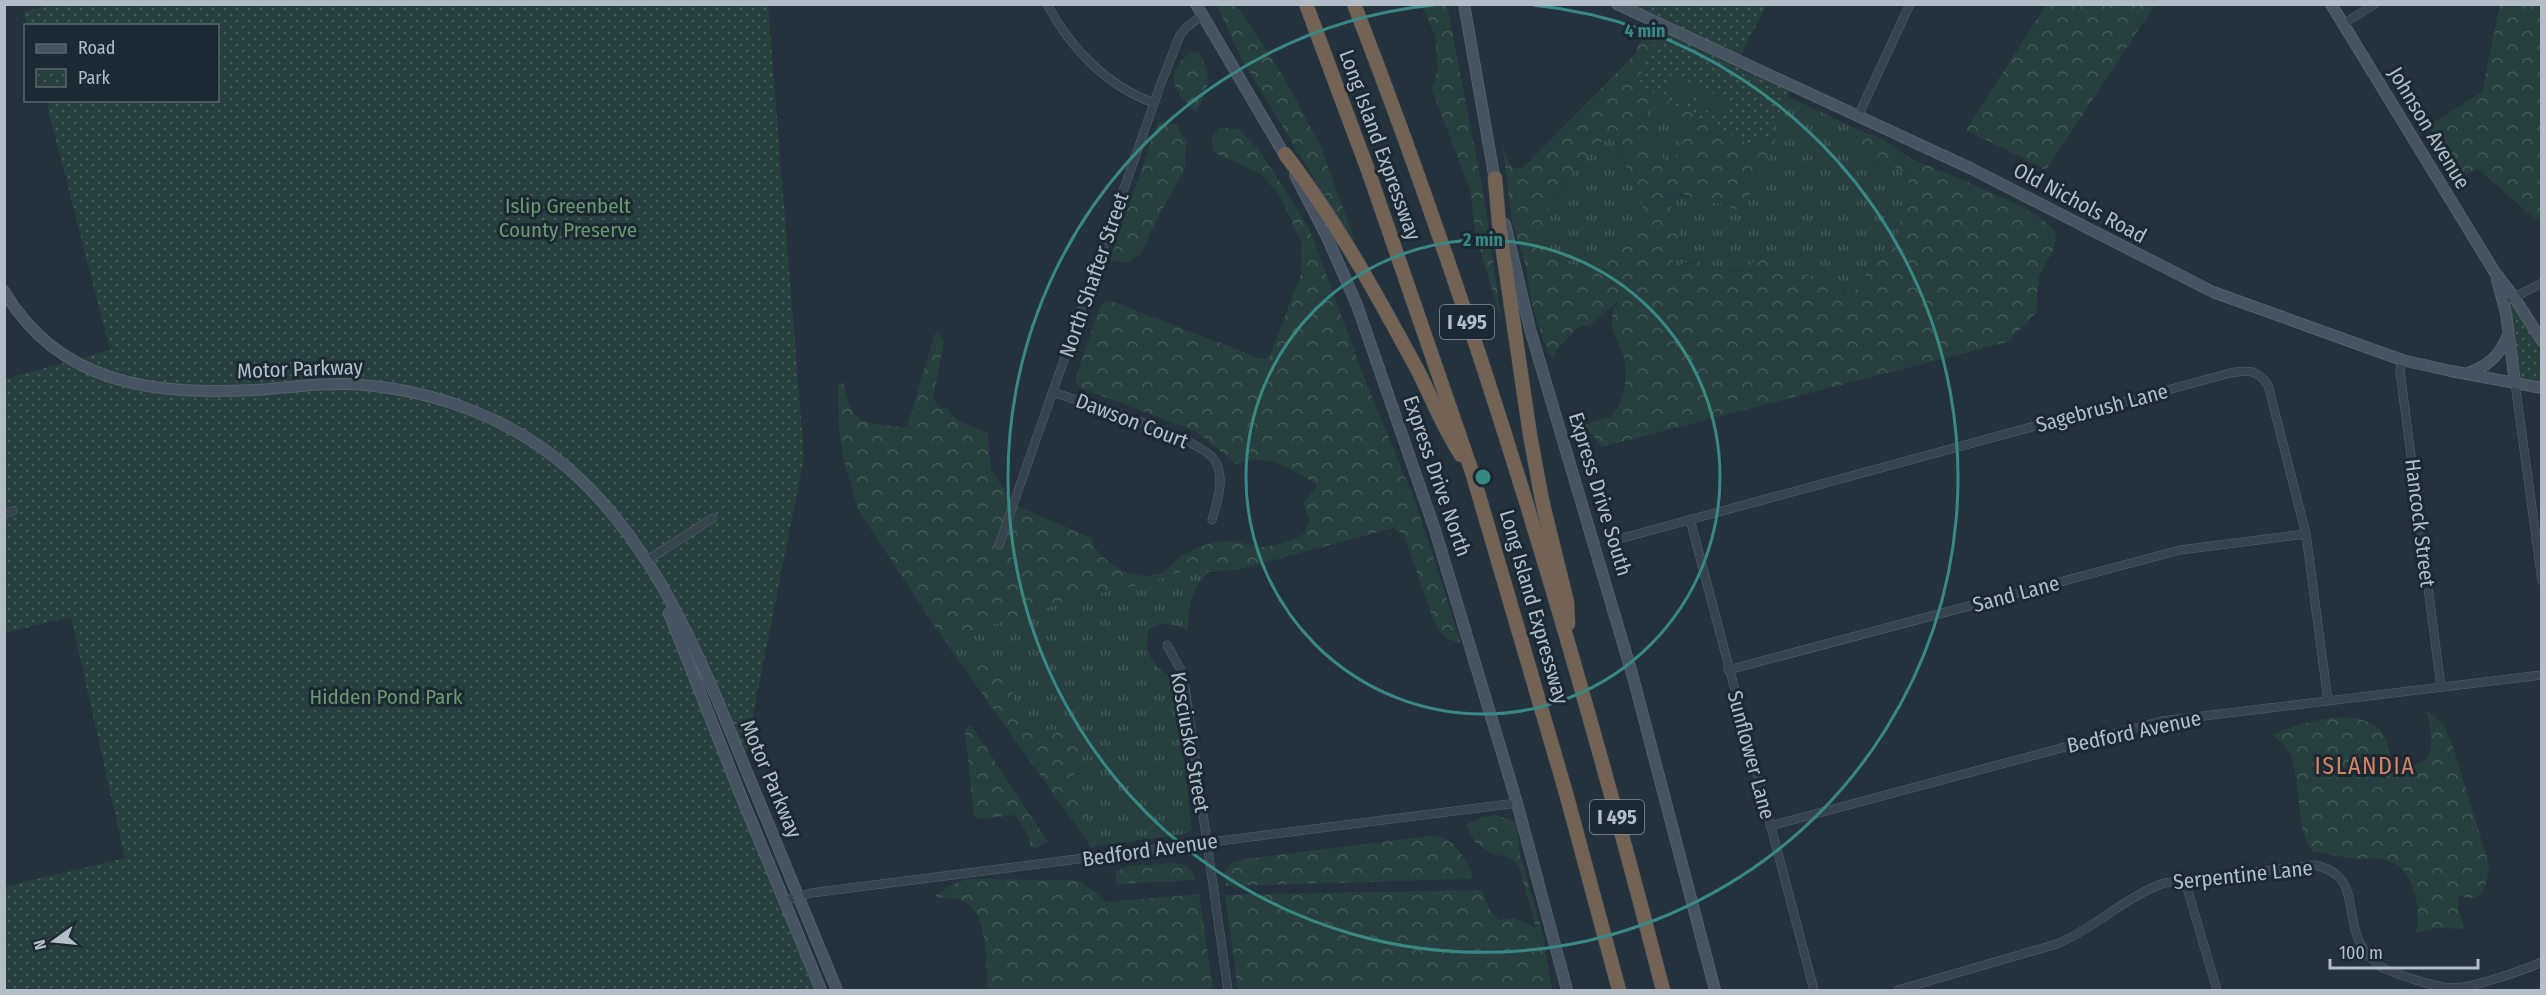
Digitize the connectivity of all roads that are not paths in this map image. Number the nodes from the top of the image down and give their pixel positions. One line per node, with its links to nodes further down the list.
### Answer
1 (1047, 4): 12 (street)
2 (1196, 4): 10 (main road, Express Drive North)
3 (1306, 4): 26 (highway, Long Island Expressway / I 495)
4 (1354, 4): 36 (highway, Long Island Expressway / I 495)
5 (1464, 4): 15 (main road, Express Drive South)
6 (1617, 4): 13 (main road, Old Nichols Road)
7 (1910, 4): 13 (street)
8 (2331, 4): 11 (main road, Johnson Avenue)
9 (2375, 4): 11 (street)
10 (1202, 15): 12 (street, North Shafter Street); 14 (main road, Express Drive North)
11 (2343, 24): 18 (main road, Johnson Avenue)
12 (1154, 103): 25 (street, North Shafter Street)
13 (1858, 116): 21 (main road, Old Nichols Road)
14 (1285, 154): 26 (highway); 42 (main road, Express Drive North)
15 (1495, 178): 36 (highway); 55 (main road, Express Drive South)
16 (2541, 283): 18 (street)
17 (4, 291): 33 (main road, Motor Parkway)
18 (2509, 299): 19 (main road); 20 (main road, Johnson Avenue)
19 (2508, 334): 22 (main road); 23 (main road)
20 (2541, 342)
21 (2402, 360): 22 (main road, Old Nichols Road); 40 (street, Hancock Street)
22 (2466, 374): 23 (main road, Old Nichols Road)
23 (2515, 383): 24 (main road, Old Nichols Road); 34 (street)
24 (2541, 388)
25 (1053, 392): 29 (street, Dawson Court); 32 (street, North Shafter Street)
26 (1472, 472): 53 (highway, Long Island Expressway / I 495)
27 (713, 518): 33 (street)
28 (1690, 519): 30 (street, Sagebrush Lane); 31 (street, Sagebrush Lane); 38 (street, Sunflower Lane)
29 (1212, 520)
30 (2306, 534): 38 (street, Sand Lane); 41 (street, Sagebrush Lane)
31 (1619, 539)
32 (999, 545)
33 (646, 561): 35 (main road, Motor Parkway)
34 (2541, 581)
35 (662, 587): 46 (main road, Motor Parkway); 47 (main road, Motor Parkway)
36 (1568, 644): 54 (highway, Long Island Expressway / I 495)
37 (1167, 645): 44 (street, Kosciusko Street)
38 (1728, 670): 43 (street, Sunflower Lane)
39 (2541, 675): 40 (street, Bedford Avenue)
40 (2441, 687): 41 (street, Bedford Avenue)
41 (2328, 701): 43 (street, Bedford Avenue)
42 (1517, 803): 44 (street, Bedford Avenue); 52 (main road, Express Drive North)
43 (1770, 826): 56 (street, Sunflower Lane)
44 (1207, 842): 46 (street, Bedford Avenue); 51 (street, Kosciusko Street)
45 (2185, 880): 48 (street, Serpentine Lane); 57 (street, Serpentine Lane); 58 (street)
46 (799, 896): 47 (street, Bedford Avenue); 50 (main road, Motor Parkway)
47 (784, 901): 49 (main road, Motor Parkway)
48 (2541, 962)
49 (821, 990)
50 (837, 990)
51 (1228, 990)
52 (1567, 990)
53 (1618, 990)
54 (1663, 990)
55 (1715, 990)
56 (1814, 990)
57 (1898, 990)
58 (2217, 990)

